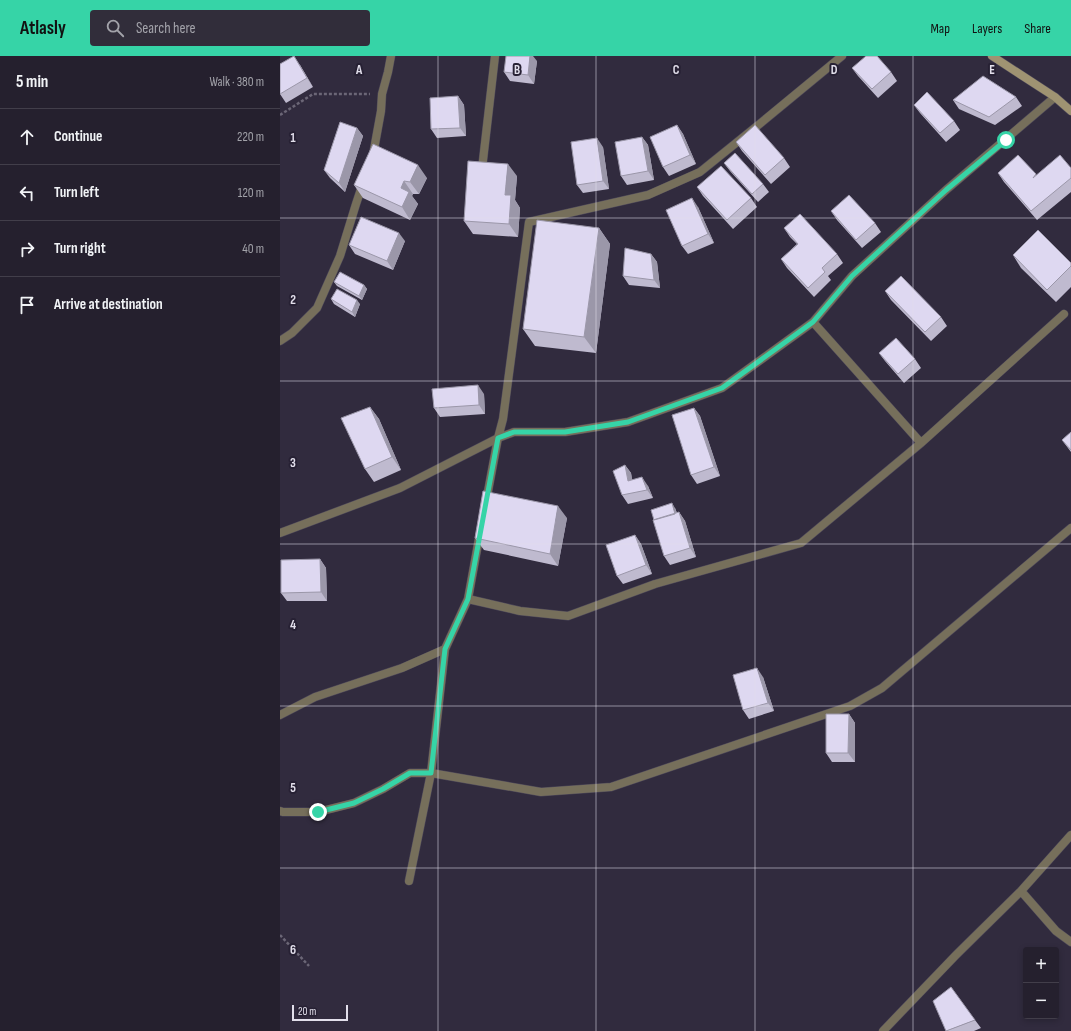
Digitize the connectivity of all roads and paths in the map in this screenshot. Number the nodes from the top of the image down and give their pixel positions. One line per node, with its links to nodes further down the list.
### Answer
1 (390, 56): 5 (street)
2 (495, 56): 10 (street)
3 (842, 56): 15 (street)
4 (992, 56): 6 (street)
5 (382, 94): 8 (path); 9 (street)
6 (1055, 97): 7 (street); 13 (street)
7 (1071, 111)
8 (280, 115)
9 (371, 160)
10 (482, 169)
11 (366, 174): 14 (street)
12 (1064, 314): 16 (street)
13 (813, 322): 15 (street); 16 (street)
14 (280, 341)
15 (498, 438): 17 (street); 20 (street)
16 (921, 443): 21 (street)
17 (485, 507)
18 (482, 522): 21 (street)
19 (1071, 528): 24 (street)
20 (280, 533)
21 (468, 599): 22 (street)
22 (445, 649): 23 (street); 24 (street)
23 (280, 715)
24 (431, 773): 25 (street); 27 (street)
25 (280, 811)
26 (1071, 835): 28 (street)
27 (409, 881)
28 (1021, 891): 30 (street); 32 (street)
29 (280, 935): 31 (path)
30 (1071, 942)
31 (309, 966)
32 (883, 1031)

